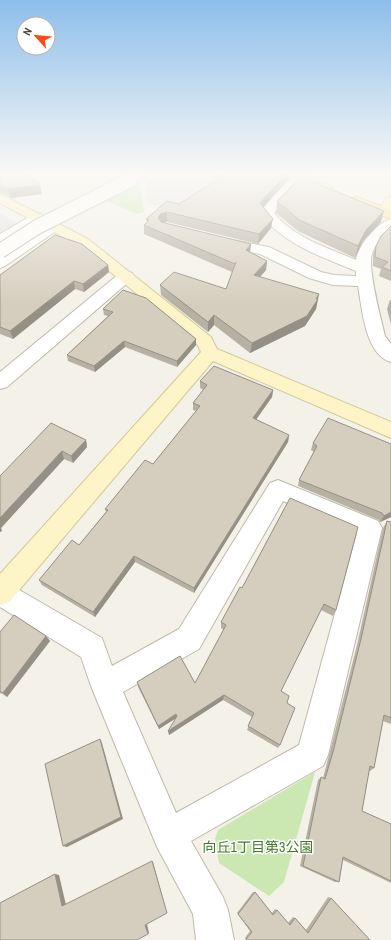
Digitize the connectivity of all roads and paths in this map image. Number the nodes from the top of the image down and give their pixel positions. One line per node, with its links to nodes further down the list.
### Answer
1 (59, 216): 8 (street, bridge)
2 (269, 216): 10 (street)
3 (387, 216): 10 (street)
4 (36, 217): 5 (street); 7 (street)
5 (54, 226): 9 (street); 11 (street)
6 (211, 239): 10 (street)
7 (0, 240)
8 (0, 251)
9 (0, 263)
10 (365, 275): 13 (street)
11 (126, 276): 12 (street); 14 (street)
12 (210, 353): 15 (street); 16 (street)
13 (391, 356)
14 (0, 382)
15 (391, 430)
16 (0, 593): 17 (street)
17 (105, 686): 18 (street); 18 (street)
18 (169, 835): 19 (street)
19 (215, 940)

